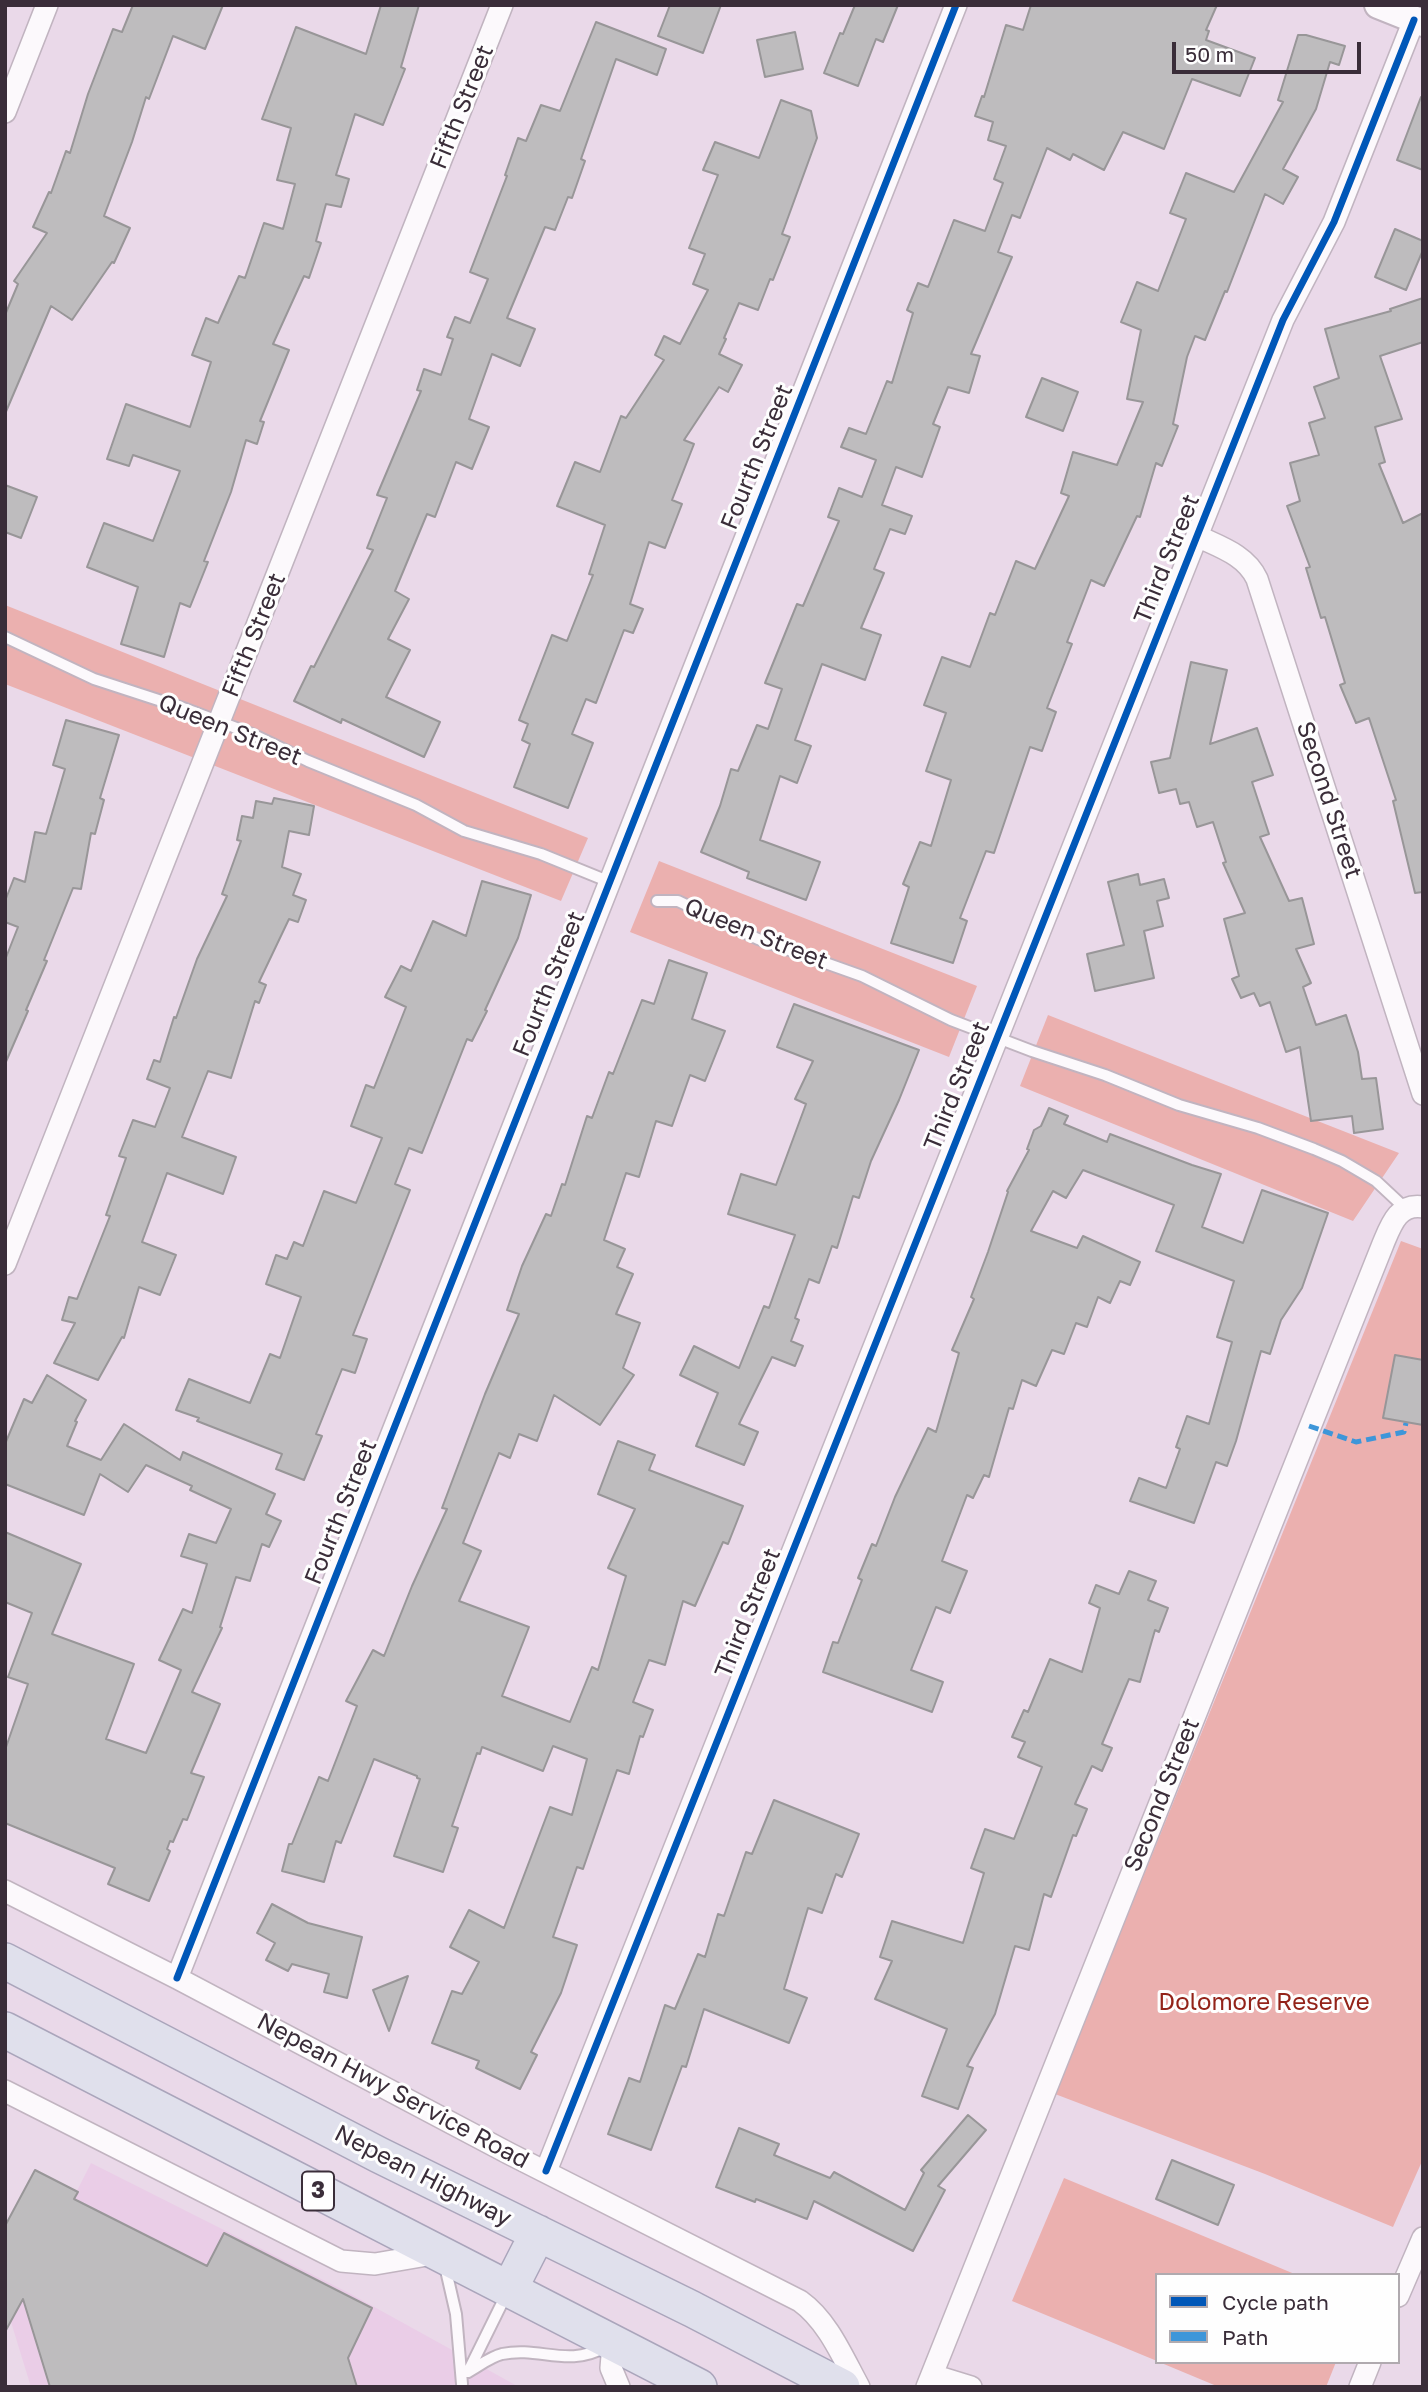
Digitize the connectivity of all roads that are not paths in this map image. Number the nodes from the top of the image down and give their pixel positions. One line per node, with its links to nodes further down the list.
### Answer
1 (47, 5): 6 (street)
2 (502, 5): 9 (street, Fifth Street)
3 (956, 5): 10 (street, Fourth Street)
4 (1378, 5): 5 (street)
5 (1418, 21): 7 (street, Third Street)
6 (5, 112)
7 (1197, 536): 12 (street, Third Street); 13 (street, Second Street)
8 (5, 637): 9 (lane, Queen Street)
9 (219, 721): 10 (lane, Queen Street); 15 (street, Fifth Street)
10 (610, 882): 18 (street, Fourth Street)
11 (657, 901): 12 (lane, Queen Street)
12 (997, 1038): 14 (lane, Queen Street); 21 (street, Third Street)
13 (1423, 1094)
14 (1415, 1208): 30 (street, Second Street)
15 (5, 1264)
16 (5, 1891): 18 (street, Nepean Hwy Service Road)
17 (5, 1961): 22 (highway, Nepean Highway / 3)
18 (177, 1978): 21 (street, Nepean Hwy Service Road)
19 (5, 2030): 24 (highway, 3)
20 (5, 2091): 24 (street)
21 (546, 2171): 35 (street, Nepean Hwy Service Road)
22 (538, 2233): 25 (highway); 34 (highway, Nepean Highway / 3)
23 (1423, 2238): 26 (street)
24 (441, 2255): 25 (highway, 3); 31 (lane)
25 (509, 2290): 27 (highway, 3); 29 (lane)
26 (1400, 2291)
27 (613, 2343): 29 (lane); 32 (street); 33 (highway, 3)
28 (1369, 2364): 37 (street)
29 (468, 2372): 31 (lane)
30 (929, 2381): 36 (street)
31 (462, 2385)
32 (619, 2387)
33 (699, 2387)
34 (842, 2387)
35 (859, 2387)
36 (971, 2387)
37 (1360, 2387)

